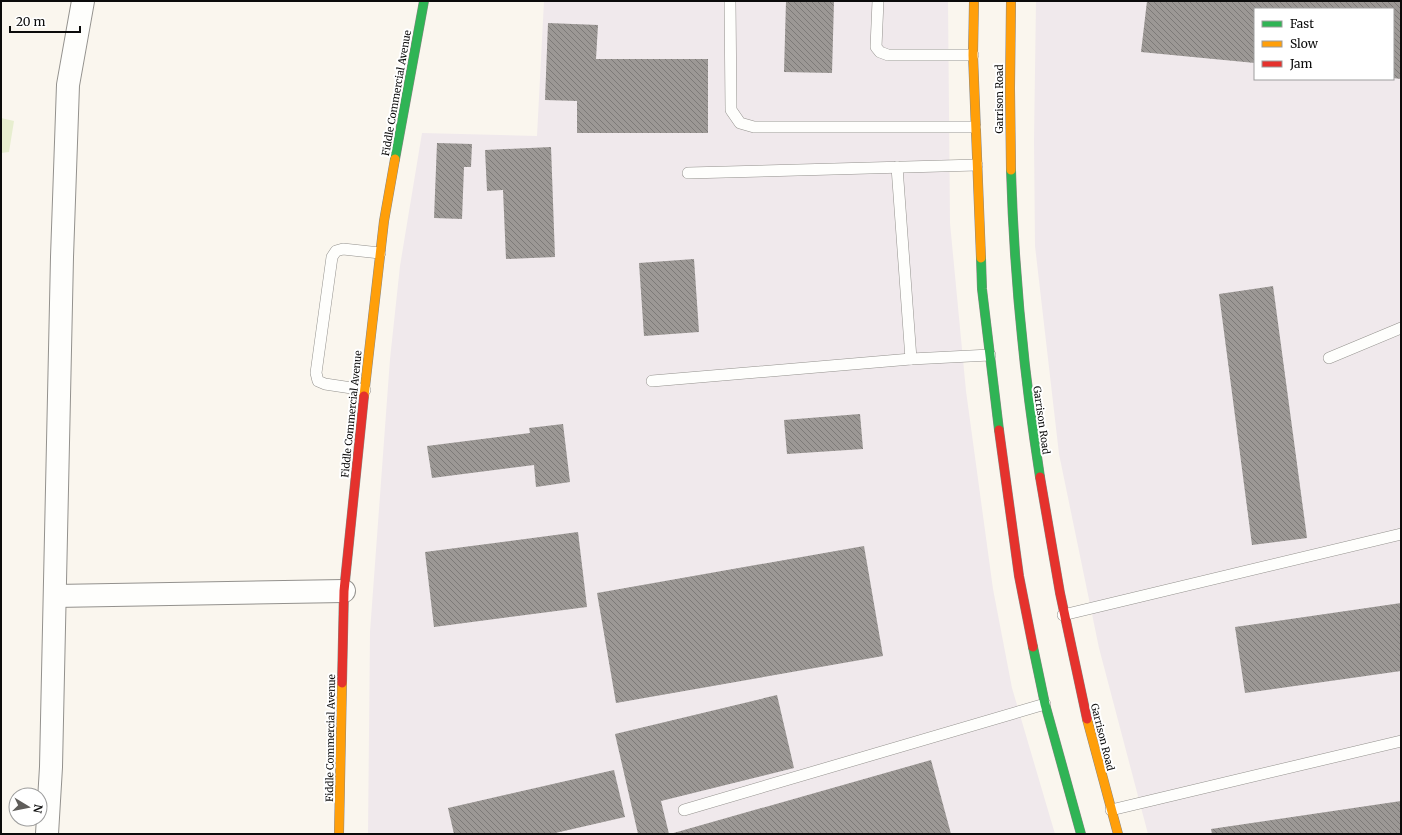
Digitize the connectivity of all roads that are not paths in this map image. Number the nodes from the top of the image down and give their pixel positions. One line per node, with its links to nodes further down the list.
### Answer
1 (83, 1): 21 (street)
2 (424, 1): 12 (main road, Fiddle Commercial Avenue)
3 (730, 1): 8 (lane)
4 (878, 1): 7 (lane)
5 (974, 1): 7 (main road)
6 (1011, 1): 22 (main road, Garrison Road)
7 (973, 55): 8 (main road)
8 (975, 127): 9 (main road)
9 (977, 165): 10 (lane); 14 (main road)
10 (897, 167): 11 (lane); 16 (lane)
11 (688, 173)
12 (380, 253): 18 (main road, Fiddle Commercial Avenue); 18 (lane)
13 (1401, 328): 15 (lane)
14 (990, 354): 16 (lane); 23 (main road)
15 (1329, 358)
16 (911, 360): 17 (lane)
17 (652, 381)
18 (365, 390): 20 (main road, Fiddle Commercial Avenue)
19 (1401, 534): 22 (lane)
20 (344, 591): 21 (street); 28 (main road, Fiddle Commercial Avenue)
21 (55, 596): 27 (street)
22 (1063, 615): 26 (main road, Garrison Road)
23 (1045, 704): 25 (lane); 29 (main road)
24 (1401, 741): 26 (lane)
25 (684, 810)
26 (1111, 810): 30 (main road, Garrison Road)
27 (47, 834)
28 (339, 834)
29 (1081, 834)
30 (1118, 834)

